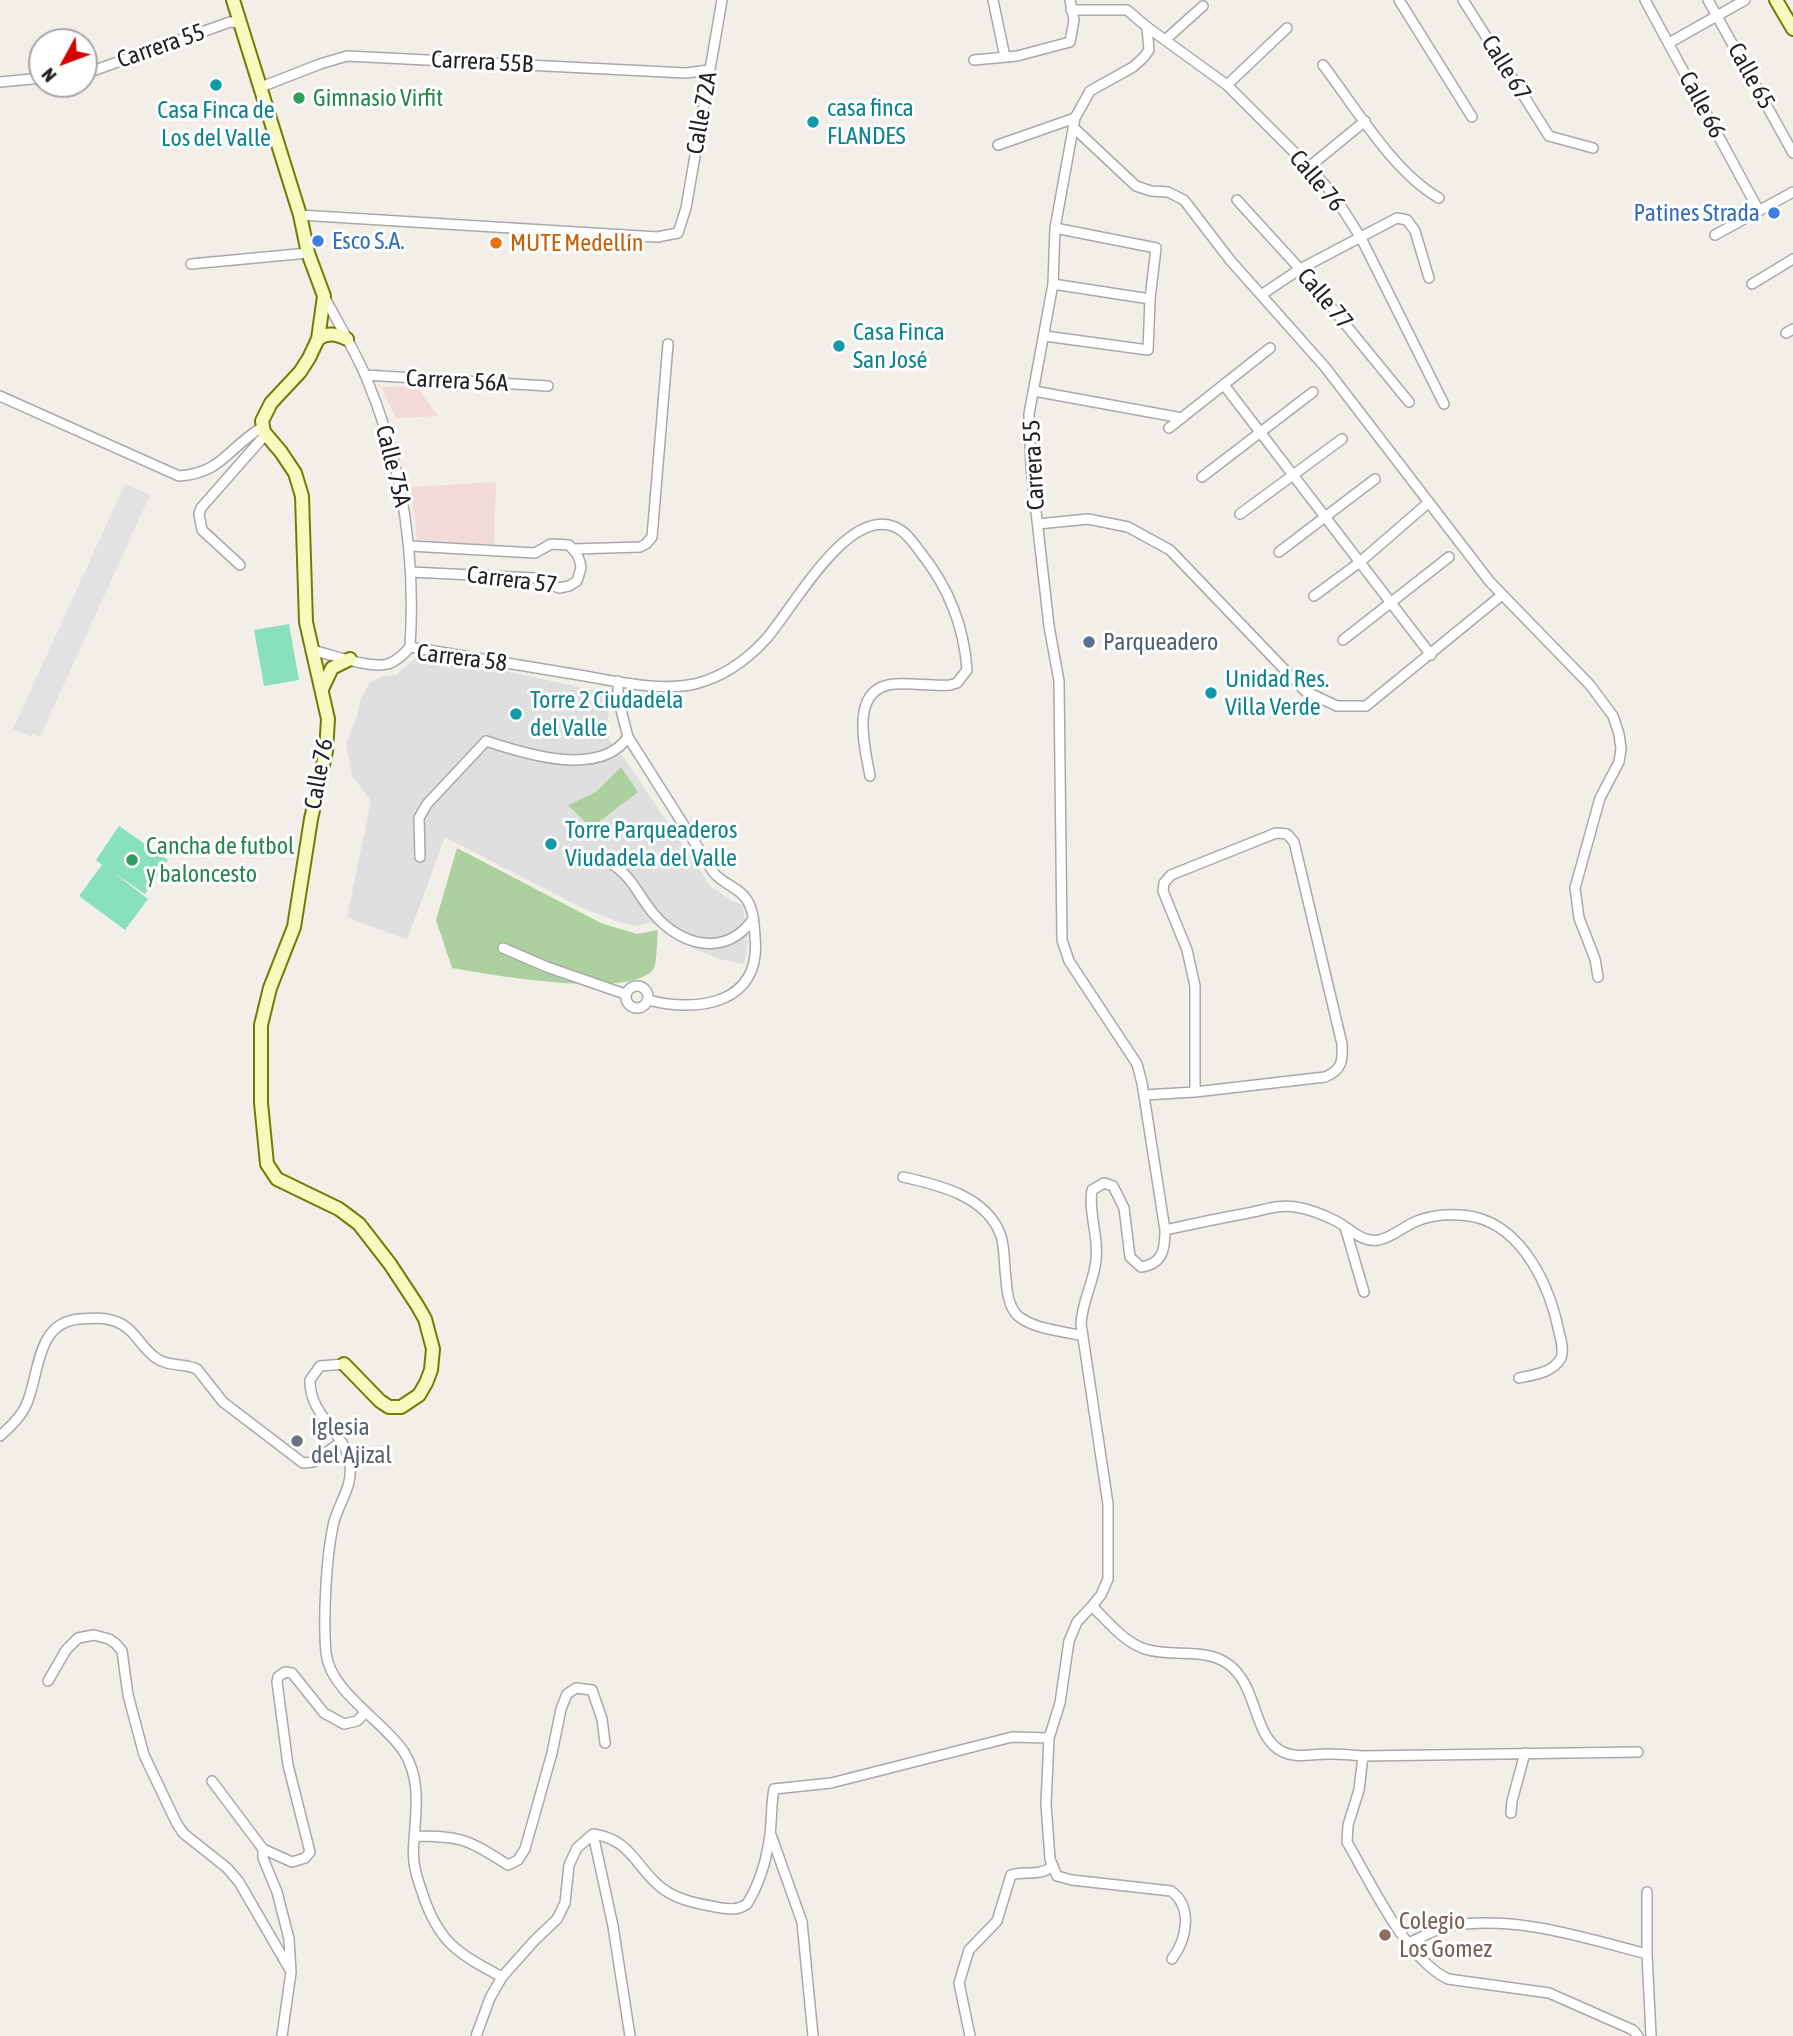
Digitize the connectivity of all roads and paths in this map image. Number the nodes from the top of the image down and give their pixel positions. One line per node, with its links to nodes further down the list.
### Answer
1 (722, 0): 24 (street, Calle 72A)
2 (993, 0): 20 (street)
3 (1399, 0): 29 (street)
4 (1463, 0): 33 (street, Calle 67)
5 (1645, 0): 19 (street, Calle 66)
6 (1708, 0): 13 (street, Calle 65)
7 (1745, 0): 13 (street)
8 (1776, 0): 17 (street)
9 (235, 1): 14 (street)
10 (1070, 5): 11 (street); 20 (street)
11 (1126, 5): 15 (street, Calle 76)
12 (1203, 6): 18 (street)
13 (1716, 15): 19 (street); 34 (street, Calle 65)
14 (239, 23): 23 (street, Carrera 55); 28 (street)
15 (1147, 27): 18 (street, Calle 76); 31 (street, Carrera 55)
16 (1287, 28): 27 (street)
17 (1793, 29)
18 (1165, 40): 27 (street, Calle 76)
19 (1669, 43): 39 (street, Calle 66)
20 (1005, 57): 21 (street)
21 (974, 60)
22 (1323, 65): 30 (street)
23 (98, 69)
24 (709, 70): 28 (street, Carrera 55B); 40 (street, Calle 72A)
25 (28, 79): 26 (street)
26 (0, 82)
27 (1227, 85): 35 (street, Calle 76)
28 (261, 87): 40 (street)
29 (1472, 117)
30 (1365, 121): 35 (street); 37 (street)
31 (1074, 122): 32 (street); 41 (street, Carrera 55); 51 (street)
32 (998, 145)
33 (1593, 148)
34 (1793, 153)
35 (1310, 167): 43 (street, Calle 76)
36 (1793, 192): 39 (street)
37 (1439, 198)
38 (1237, 200): 47 (street, Calle 77)
39 (1759, 211): 42 (street)
40 (300, 215): 44 (street)
41 (1055, 228): 49 (street, Carrera 55); 53 (street)
42 (1715, 235)
43 (1361, 238): 47 (street); 48 (street); 66 (street, Calle 76)
44 (308, 253): 46 (street); 52 (street)
45 (1793, 259): 50 (street)
46 (191, 264)
47 (1300, 269): 51 (street); 65 (street, Calle 77)
48 (1429, 278)
49 (1053, 284): 53 (street); 54 (street, Carrera 55)
50 (1752, 284)
51 (1261, 295): 75 (street)
52 (324, 296): 55 (street); 56 (street, Calle 75A)
53 (1150, 299): 54 (street)
54 (1045, 336): 62 (street, Carrera 55)
55 (318, 339): 56 (street); 69 (street)
56 (347, 339): 59 (street, Calle 75A)
57 (668, 344): 80 (street)
58 (1270, 348): 60 (street)
59 (365, 376): 61 (street, Carrera 56A); 79 (street, Calle 75A)
60 (1224, 385): 67 (street); 70 (street)
61 (548, 386)
62 (1034, 391): 67 (street); 78 (street, Carrera 55)
63 (1313, 392): 70 (street)
64 (0, 396): 69 (street)
65 (1409, 402)
66 (1444, 404)
67 (1182, 418): 68 (street)
68 (1169, 428)
69 (263, 431): 84 (street); 91 (street, Calle 76)
70 (1261, 432): 72 (street); 73 (street)
71 (1342, 439): 72 (street)
72 (1294, 475): 76 (street); 77 (street)
73 (1202, 477)
74 (1375, 479): 77 (street)
75 (1427, 503): 83 (street); 86 (street)
76 (1240, 514)
77 (1325, 516): 81 (street); 83 (street)
78 (1038, 524): 92 (street); 106 (street, Carrera 55)
79 (410, 546): 80 (street, Carrera 57); 85 (street, Calle 75A)
80 (573, 549): 85 (street, Carrera 57)
81 (1279, 552)
82 (1449, 557): 88 (street)
83 (1360, 562): 87 (street); 88 (street)
84 (240, 565)
85 (411, 572): 90 (street, Calle 75A)
86 (1502, 595): 92 (street); 102 (street)
87 (1314, 596)
88 (1392, 603): 89 (street); 92 (street)
89 (1343, 639)
90 (410, 648): 93 (street, Carrera 58); 94 (street, Carrera 58)
91 (311, 650): 93 (street, Carrera 58); 95 (street, Calle 76)
92 (1431, 655)
93 (355, 661): 95 (street)
94 (618, 681): 96 (street); 97 (street, Carrera 58)
95 (323, 689): 112 (street, Calle 76)
96 (628, 737): 98 (street); 100 (street)
97 (870, 776)
98 (420, 857)
99 (607, 861): 100 (street)
100 (753, 919): 104 (street)
101 (503, 948): 103 (street)
102 (1598, 977)
103 (625, 994): 104 (street); 104 (street)
104 (648, 1000)
105 (1195, 1092): 105 (street); 106 (street)
106 (1144, 1095): 109 (street)
107 (903, 1177): 111 (street)
108 (1345, 1227): 109 (street); 110 (street); 113 (street)
109 (1164, 1230): 111 (street)
110 (1364, 1292)
111 (1083, 1336): 116 (street)
112 (344, 1364): 115 (street, Calle 76)
113 (1519, 1378)
114 (0, 1436): 115 (street)
115 (341, 1442): 118 (street)
116 (1092, 1606): 119 (street); 123 (street)
117 (48, 1681): 135 (street)
118 (365, 1713): 128 (street); 129 (street)
119 (1049, 1738): 126 (street); 130 (street)
120 (605, 1743): 128 (street)
121 (1638, 1752): 122 (street)
122 (1525, 1753): 123 (street); 125 (street)
123 (1363, 1756): 132 (street)
124 (212, 1781): 129 (street)
125 (1511, 1813)
126 (770, 1834): 127 (street); 140 (street)
127 (593, 1835): 136 (street); 139 (street)
128 (414, 1836): 136 (street)
129 (263, 1849): 135 (street)
130 (1051, 1867): 134 (street); 141 (street)
131 (1647, 1892): 133 (street)
132 (1408, 1943): 133 (street); 142 (street)
133 (1647, 1954): 143 (street)
134 (1172, 1959)
135 (291, 1972): 137 (street)
136 (502, 1977): 138 (street)
137 (282, 2036)
138 (476, 2036)
139 (630, 2036)
140 (813, 2036)
141 (970, 2036)
142 (1638, 2036)
143 (1651, 2036)

